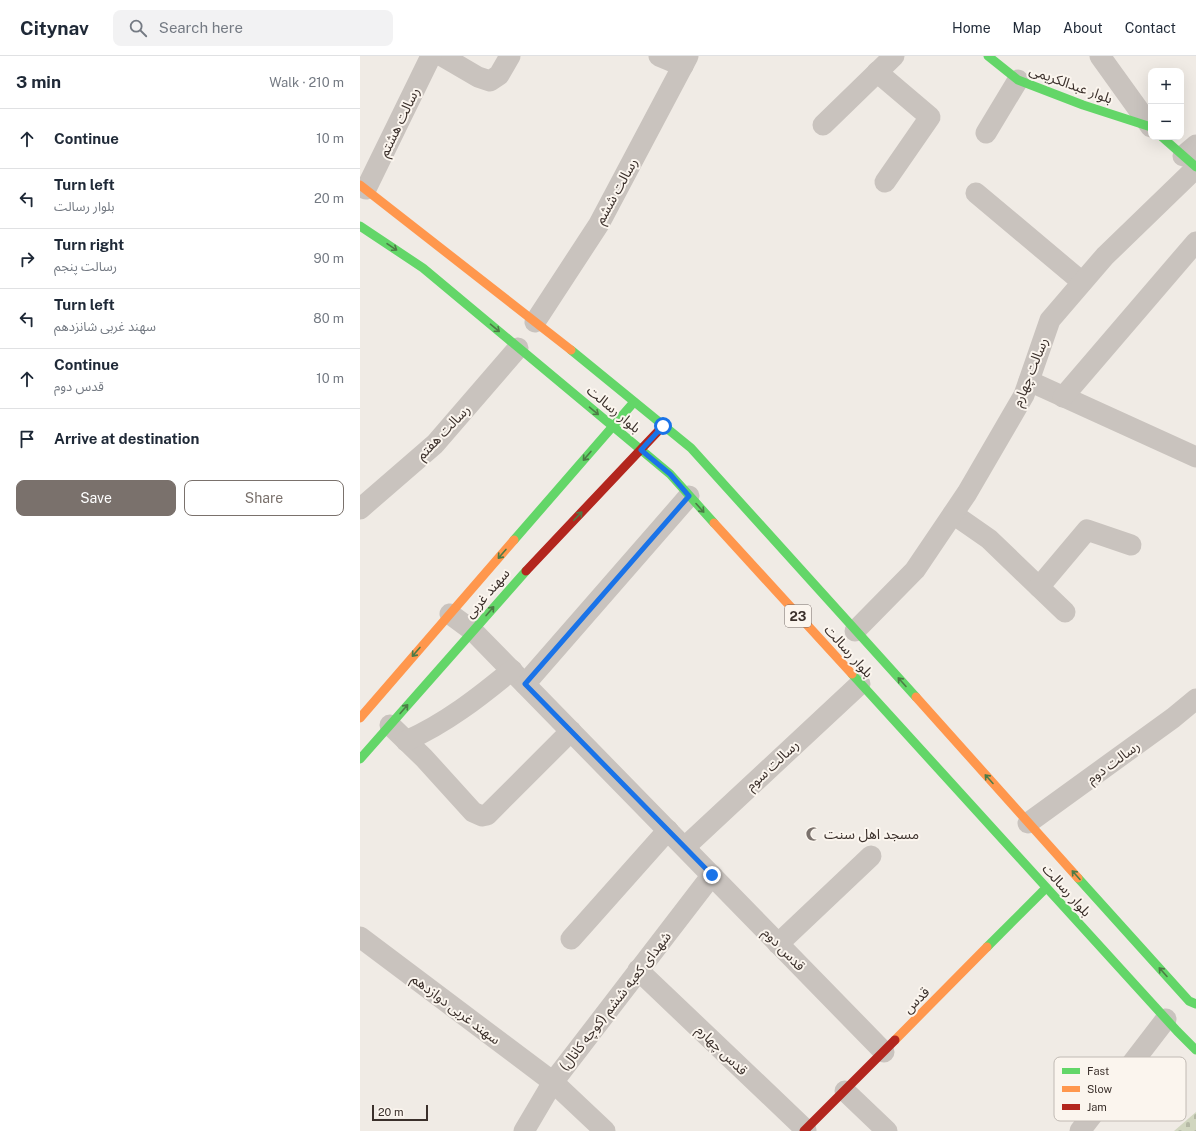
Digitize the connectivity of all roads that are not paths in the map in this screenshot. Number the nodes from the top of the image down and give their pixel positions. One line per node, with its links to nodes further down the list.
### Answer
1 (431, 56): 18 (street, رسالت هشتم)
2 (442, 56): 3 (street)
3 (510, 56)
4 (659, 56): 8 (street)
5 (894, 56): 9 (street)
6 (988, 56): 10 (main road, بلوار عبدالکریمی)
7 (1100, 56): 11 (street)
8 (686, 61): 23 (street, رسالت ششم)
9 (877, 72): 12 (street); 17 (street)
10 (1018, 80): 13 (main road, بلوار عبدالکریمی); 14 (street)
11 (1148, 123)
12 (823, 125)
13 (1148, 126)
14 (986, 133)
15 (1166, 140): 16 (main road)
16 (1193, 159): 22 (street, رسالت چهارم)
17 (885, 182)
18 (363, 187): 23 (main road, بلوار رسالت / 23)
19 (976, 193): 22 (street)
20 (360, 226): 24 (main road, بلوار رسالت / 23, one-way to 24)
21 (1196, 242): 26 (street)
22 (1082, 282): 25 (street, رسالت چهارم)
23 (535, 322): 27 (main road, بلوار رسالت / 23)
24 (518, 348): 29 (main road, بلوار رسالت / 23, one-way to 29); 33 (street, رسالت هفتم)
25 (1029, 381): 26 (street); 34 (street, رسالت چهارم)
26 (1063, 397): 31 (street)
27 (634, 402): 28 (main road, بلوار رسالت / 23); 29 (main road, سهند غربی)
28 (663, 426): 30 (main road, سهند غربی); 40 (main road, بلوار رسالت / 23)
29 (613, 427): 30 (main road, بلوار رسالت / 23); 38 (main road, سهند غربی, one-way to 38)
30 (641, 450): 32 (main road, بلوار رسالت / 23); 39 (main road, سهند غربی, one-way to 30)
31 (1196, 457)
32 (689, 496): 41 (street); 42 (main road, بلوار رسالت / 23, one-way to 42)
33 (360, 509)
34 (953, 514): 36 (street); 40 (street, رسالت چهارم)
35 (1131, 545): 36 (street)
36 (1039, 587): 37 (street)
37 (1065, 612)
38 (450, 614): 39 (street, قدس دوم); 44 (main road, سهند غربی, one-way to 44)
39 (473, 631): 41 (street, قدس دوم); 45 (main road, سهند غربی, one-way to 39)
40 (855, 631): 49 (main road, بلوار رسالت / 23, one-way to 40)
41 (518, 677): 46 (street, قدس دوم); 47 (street)
42 (860, 684): 51 (street, رسالت سوم); 54 (main road, بلوار رسالت / 23)
43 (1196, 699): 49 (street, رسالت دوم)
44 (360, 718)
45 (390, 725): 47 (street); 48 (main road, سهند غربی)
46 (571, 731): 47 (street); 50 (street, قدس دوم)
47 (406, 741)
48 (360, 759)
49 (1028, 823): 59 (main road, بلوار رسالت / 23, one-way to 49)
50 (668, 830): 51 (street, قدس دوم); 56 (street)
51 (685, 847): 53 (street, قدس دوم)
52 (871, 856): 57 (street)
53 (712, 875): 57 (street, قدس دوم); 58 (street, شهدای کعبه ششم (کوچه کانال))
54 (1046, 888): 60 (main road, بلوار رسالت / 23); 62 (main road, قدس)
55 (360, 937): 64 (street, سهند غربی دوازدهم)
56 (571, 939)
57 (778, 944): 62 (street, قدس دوم)
58 (638, 970): 64 (street, شهدای کعبه ششم (کوچه کانال)); 67 (street, قدس چهارم)
59 (1193, 1002)
60 (1166, 1019): 61 (main road, بلوار رسالت / 23); 63 (street)
61 (1196, 1050)
62 (884, 1052): 65 (main road, قدس)
63 (1137, 1057)
64 (553, 1082): 68 (street, شهدای کعبه ششم (کوچه کانال)); 69 (street, سهند غربی دوازدهم)
65 (845, 1091): 67 (main road, قدس); 70 (street)
66 (1088, 1121): 71 (street)
67 (805, 1130)
68 (524, 1131)
69 (605, 1131)
70 (888, 1131)
71 (1080, 1131)

